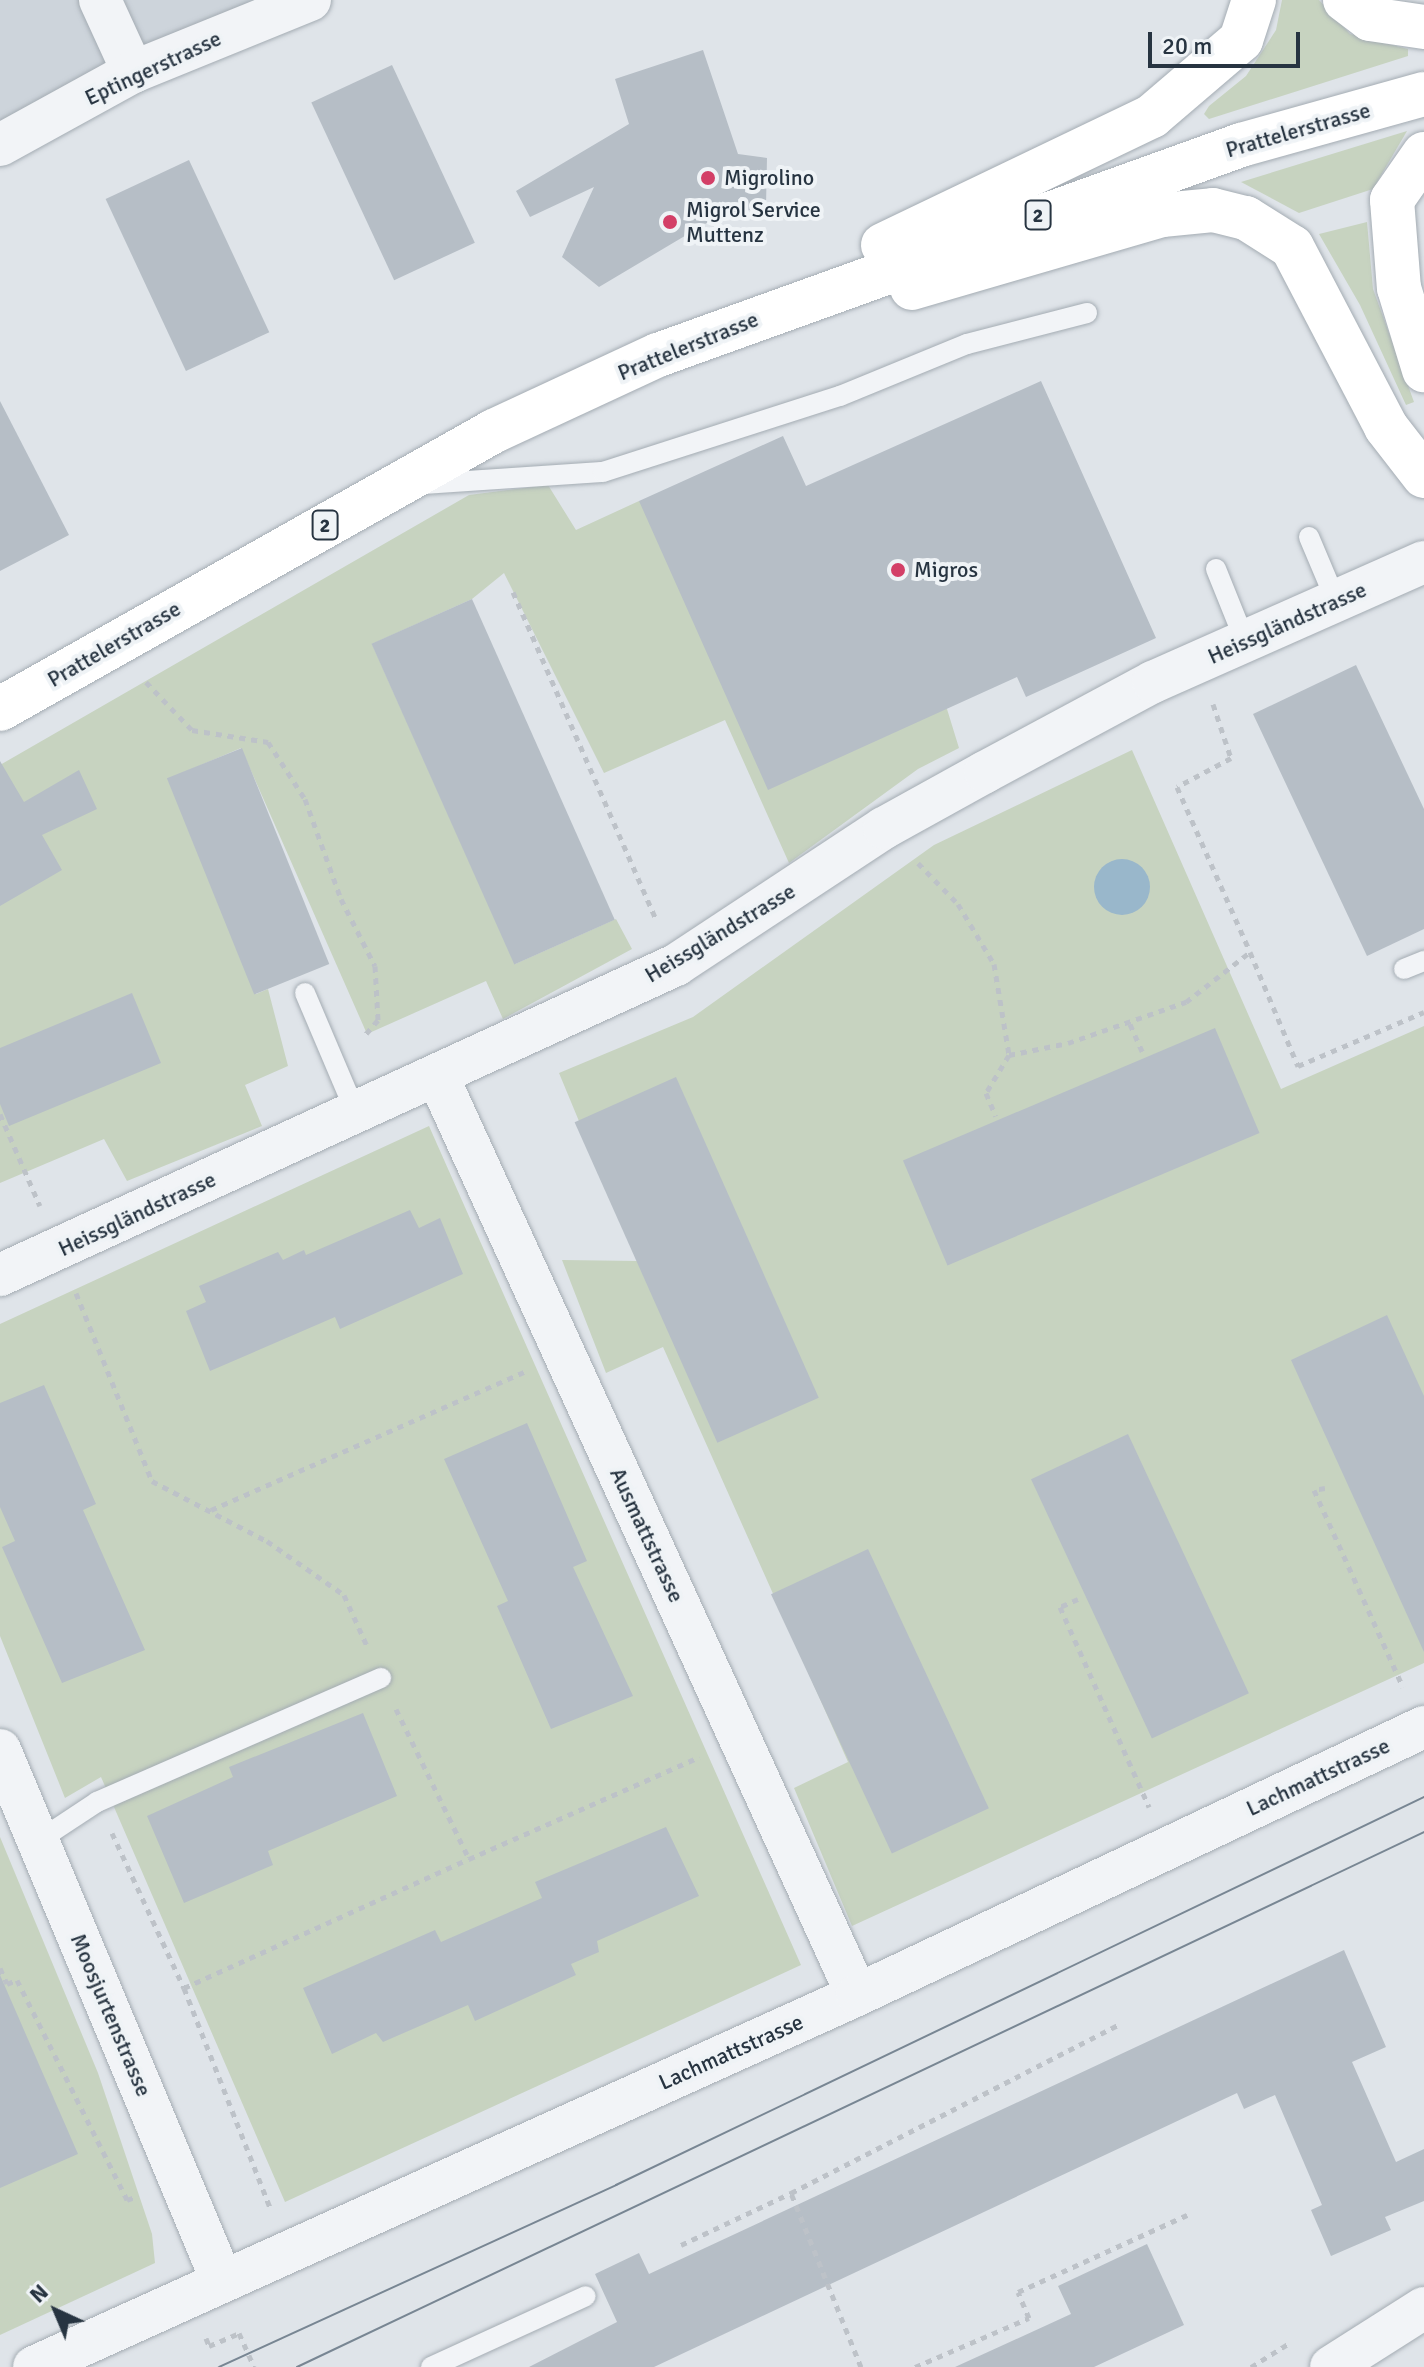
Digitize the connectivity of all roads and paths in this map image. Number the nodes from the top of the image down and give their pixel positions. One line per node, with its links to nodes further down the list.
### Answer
1 (100, 0): 6 (street)
2 (310, 0): 6 (street, Eptingerstrasse)
3 (1254, 0): 11 (main road)
4 (1345, 0): 5 (main road)
5 (1424, 27)
6 (133, 72): 8 (street, Eptingerstrasse)
7 (1424, 94): 11 (main road, Prattelerstrasse / 2)
8 (0, 145)
9 (1424, 154): 12 (main road)
10 (1087, 313): 14 (lane)
11 (658, 355): 13 (main road); 14 (main road, Prattelerstrasse / 2)
12 (1424, 370)
13 (1424, 476)
14 (394, 486): 20 (main road, Prattelerstrasse / 2)
15 (1309, 537): 19 (lane)
16 (1424, 562): 19 (street, Heissgländstrasse)
17 (1216, 569): 21 (lane)
18 (513, 592): 27 (path)
19 (1336, 601): 21 (street, Heissgländstrasse)
20 (123, 639): 23 (main road, Prattelerstrasse / 2); 34 (path)
21 (1245, 641): 22 (street, Heissgländstrasse)
22 (1198, 662): 24 (street, Heissgländstrasse); 25 (path)
23 (0, 709)
24 (884, 828): 27 (street, Heissgländstrasse); 33 (path)
25 (1250, 952): 30 (path); 31 (path)
26 (1424, 961): 28 (lane)
27 (676, 965): 35 (street, Heissgländstrasse)
28 (1404, 969)
29 (305, 993): 34 (lane)
30 (1424, 1012)
31 (1130, 1024): 32 (path); 33 (path)
32 (1142, 1051)
33 (1009, 1055): 38 (path)
34 (335, 1064): 36 (lane)
35 (437, 1075): 36 (street, Heissgländstrasse); 41 (street, Ausmattstrasse)
36 (356, 1113): 39 (street, Heissgländstrasse)
37 (0, 1114): 39 (path)
38 (996, 1116)
39 (59, 1251): 40 (street, Heissgländstrasse); 43 (path)
40 (0, 1275)
41 (565, 1354): 43 (path); 47 (street, Ausmattstrasse)
42 (1325, 1488): 46 (path)
43 (210, 1511): 45 (path)
44 (1078, 1599): 51 (path)
45 (381, 1678): 49 (lane); 52 (path)
46 (1423, 1728): 51 (street, Lachmattstrasse)
47 (740, 1739): 52 (path); 55 (street, Ausmattstrasse)
48 (0, 1750): 50 (street, Moosjurtenstrasse)
49 (97, 1802): 50 (lane); 54 (path)
50 (38, 1841): 57 (street, Moosjurtenstrasse)
51 (1167, 1849): 55 (street, Lachmattstrasse)
52 (469, 1859): 54 (path)
53 (0, 1968): 57 (path)
54 (184, 1988): 59 (path)
55 (857, 1995): 62 (street, Lachmattstrasse)
56 (1118, 2025): 58 (path)
57 (179, 2178): 62 (street, Moosjurtenstrasse)
58 (791, 2193): 61 (path); 69 (path)
59 (264, 2215)
60 (1187, 2215): 70 (path)
61 (681, 2245)
62 (222, 2281): 66 (street, Lachmattstrasse)
63 (586, 2296): 68 (lane)
64 (1420, 2319): 71 (street)
65 (200, 2325): 67 (path)
66 (34, 2367)
67 (254, 2367)
68 (431, 2367)
69 (861, 2367)
70 (915, 2367)
71 (1331, 2367)

